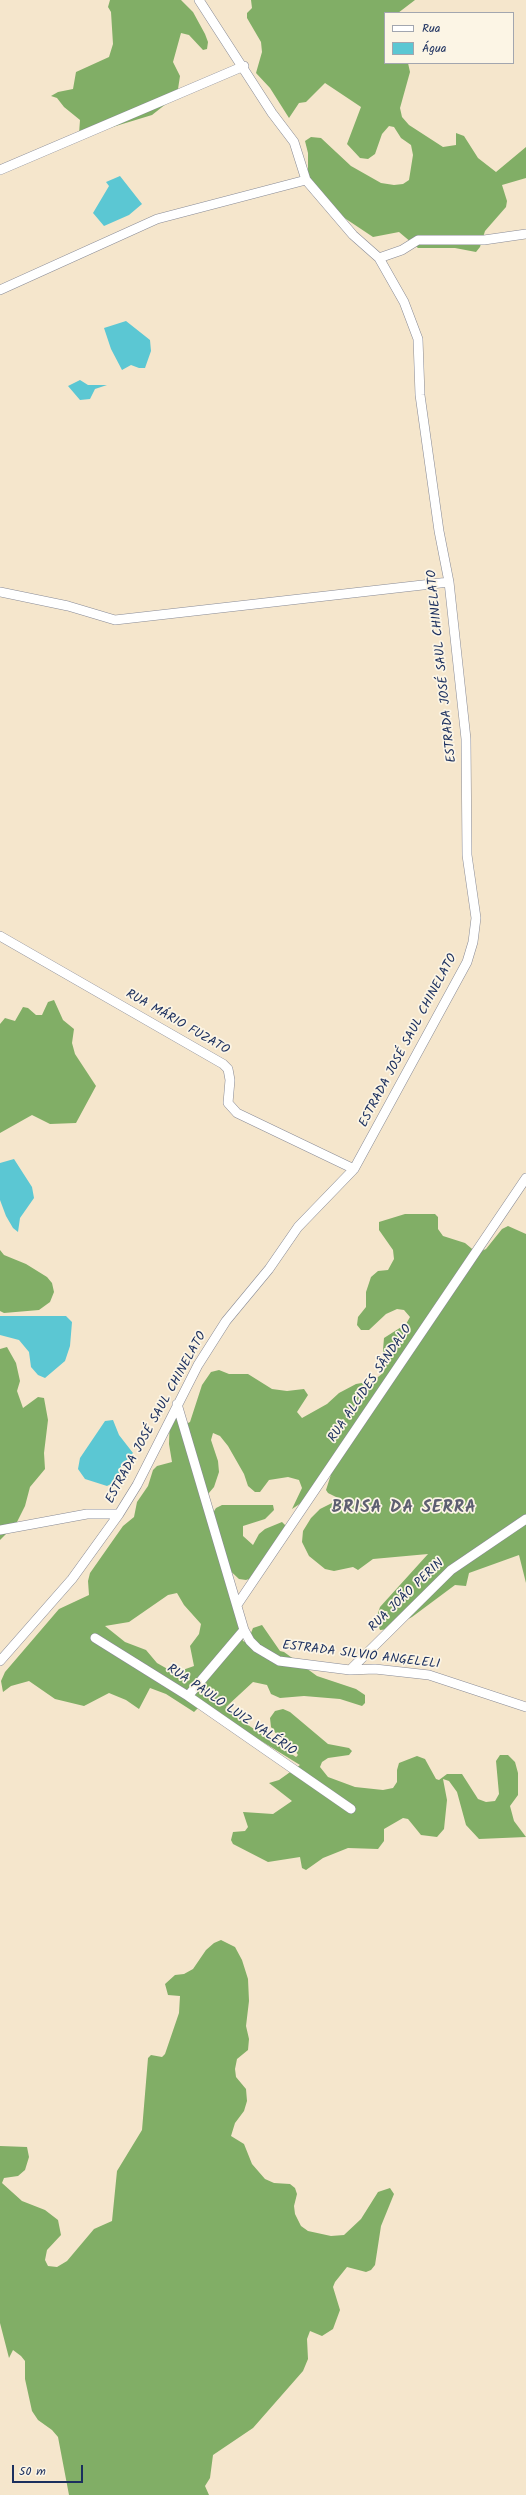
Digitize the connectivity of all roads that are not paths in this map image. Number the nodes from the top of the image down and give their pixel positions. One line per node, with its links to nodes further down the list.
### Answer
1 (199, 0): 2 (street, ESTRADA JOSÉ SAUL CHINELATO)
2 (244, 66): 3 (street); 4 (street, ESTRADA JOSÉ SAUL CHINELATO)
3 (0, 170)
4 (306, 180): 6 (street, ESTRADA JOSÉ SAUL CHINELATO); 7 (street)
5 (526, 234): 6 (street)
6 (379, 258): 8 (street, ESTRADA JOSÉ SAUL CHINELATO)
7 (0, 290)
8 (449, 582): 9 (street); 11 (street, ESTRADA JOSÉ SAUL CHINELATO)
9 (0, 592)
10 (0, 936): 11 (street, RUA MÁRIO FUZATO)
11 (354, 1169): 13 (street, ESTRADA JOSÉ SAUL CHINELATO)
12 (526, 1178): 17 (street, RUA ALCIDES SÂNDALO)
13 (177, 1404): 14 (street, ESTRADA JOSÉ SAUL CHINELATO); 17 (street, ESTRADA SILVIO ANGELELI)
14 (119, 1514): 16 (street); 20 (street, ESTRADA JOSÉ SAUL CHINELATO)
15 (526, 1519): 21 (street, RUA JOÃO PERIN)
16 (0, 1530)
17 (237, 1605): 18 (street, ESTRADA SILVIO ANGELELI)
18 (244, 1630): 21 (street, ESTRADA SILVIO ANGELELI); 22 (street)
19 (95, 1638): 22 (street, RUA PAULO LUIZ VALÉRIO)
20 (0, 1661)
21 (350, 1670): 23 (street, ESTRADA SILVIO ANGELELI)
22 (188, 1696): 24 (street, RUA PAULO LUIZ VALÉRIO)
23 (526, 1707)
24 (351, 1809)

